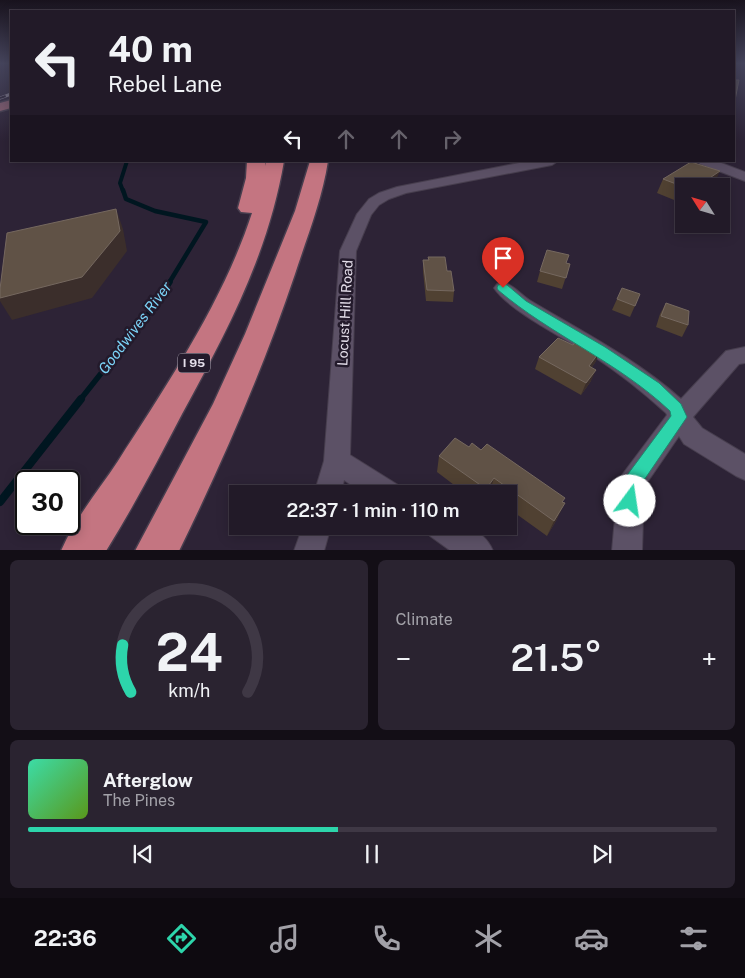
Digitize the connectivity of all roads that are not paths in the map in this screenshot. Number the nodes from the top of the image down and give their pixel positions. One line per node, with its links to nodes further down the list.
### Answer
1 (256, 162): 10 (highway)
2 (275, 162): 10 (highway, I 95)
3 (306, 162): 8 (highway)
4 (319, 162): 8 (highway)
5 (546, 162): 13 (street, Locust Hill Road)
6 (707, 162): 7 (street)
7 (745, 177)
8 (279, 284): 20 (highway)
9 (503, 288): 12 (street)
10 (213, 329): 19 (highway, I 95)
11 (745, 355): 12 (street)
12 (679, 417): 14 (street); 23 (street)
13 (337, 461): 15 (street, Locust Hill Road); 16 (street)
14 (745, 468)
15 (329, 485)
16 (374, 485)
17 (313, 535): 21 (street)
18 (454, 535): 22 (street)
19 (82, 550)
20 (156, 550)
21 (309, 550)
22 (478, 550)
23 (627, 550)

